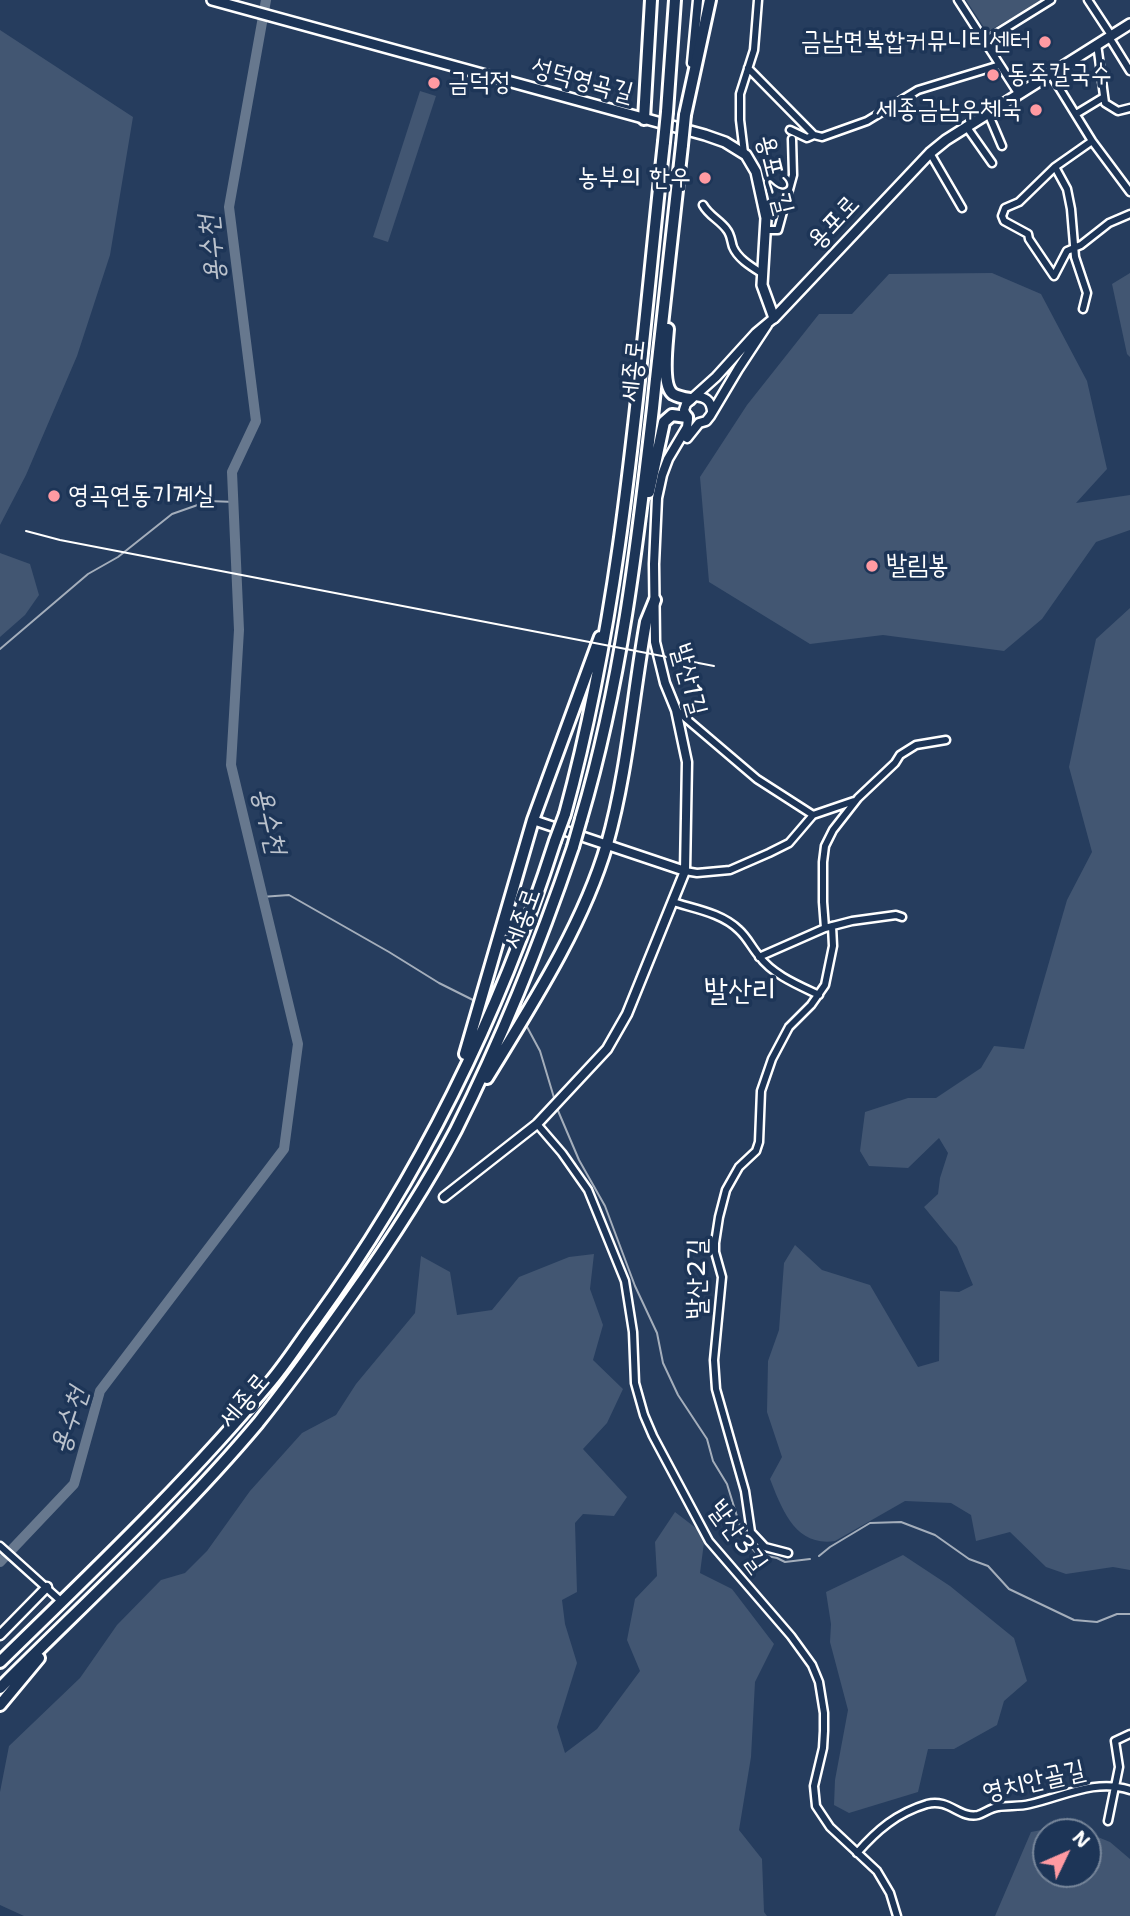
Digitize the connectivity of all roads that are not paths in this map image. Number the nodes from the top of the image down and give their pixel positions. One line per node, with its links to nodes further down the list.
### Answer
1 (212, 0): 24 (main road, 성덕영곡길)
2 (651, 0): 24 (highway)
3 (677, 0): 52 (highway, 세종로, bridge)
4 (698, 0): 20 (street)
5 (710, 0): 20 (highway, 세종로)
6 (758, 0): 15 (street, 용포2길)
7 (958, 0): 12 (street)
8 (1051, 0): 12 (street)
9 (1088, 0): 11 (street)
10 (1130, 24): 11 (main road, 용포로)
11 (1110, 36): 13 (main road, 용포로); 16 (street)
12 (985, 41): 14 (street)
13 (1097, 44): 17 (main road, 용포로); 19 (street)
14 (1000, 65): 18 (street); 27 (street)
15 (748, 68): 27 (street); 31 (street, 용포2길)
16 (1130, 71)
17 (1050, 73): 18 (main road, 용포로); 23 (street)
18 (1018, 93): 22 (main road, 용포로)
19 (1104, 97): 21 (street); 23 (street)
20 (689, 98): 41 (highway, 세종로, bridge)
21 (1130, 108)
22 (988, 113): 25 (main road, 용포로); 30 (street)
23 (1076, 114): 29 (street)
24 (644, 120): 31 (main road, 성덕영곡길)
25 (966, 126): 32 (main road, 용포로); 33 (street)
26 (790, 130): 27 (street)
27 (814, 135)
28 (792, 139): 39 (street)
29 (1092, 141): 34 (street); 35 (street)
30 (1002, 146)
31 (744, 153): 39 (main road, 용포2길)
32 (930, 153): 37 (street); 44 (main road, 용포로)
33 (992, 163)
34 (1055, 167): 40 (street); 40 (street)
35 (1130, 192)
36 (703, 205): 42 (street)
37 (962, 208)
38 (1130, 214): 40 (street)
39 (766, 230): 42 (main road, 용포2길)
40 (1074, 246): 43 (street)
41 (670, 251): 45 (highway); 50 (highway, 세종로)
42 (763, 274): 44 (main road, 용포2길)
43 (1083, 309)
44 (771, 320): 45 (street); 46 (street)
45 (692, 398): 46 (street); 47 (street)
46 (712, 411): 48 (street)
47 (687, 418): 48 (street); 49 (street); 50 (highway)
48 (699, 423): 49 (street)
49 (668, 459): 51 (street, 발산1길)
50 (637, 535): 66 (highway, 세종로, bridge)
51 (655, 600): 53 (street, 발산1길); 58 (highway)
52 (609, 614): 57 (highway); 65 (highway, 세종로, bridge)
53 (676, 710): 56 (street); 59 (street, 발산1길)
54 (946, 740): 55 (street, 발산2길)
55 (858, 798): 56 (street, 발산2길); 62 (street, 발산2길)
56 (813, 815): 59 (street)
57 (533, 820): 58 (street); 65 (highway)
58 (607, 843): 59 (street); 66 (highway)
59 (685, 871): 60 (street, 발산1길)
60 (673, 902): 63 (street); 67 (street, 발산1길)
61 (902, 917): 62 (street)
62 (829, 927): 63 (street); 64 (street, 발산2길)
63 (759, 957): 64 (street)
64 (819, 995): 70 (street, 발산2길)
65 (479, 1028): 72 (highway, 세종로)
66 (505, 1038): 73 (highway, 세종로)
67 (537, 1124): 68 (street, 발산1길); 82 (street, 발산3길)
68 (444, 1197)
69 (0, 1546): 71 (street)
70 (788, 1553)
71 (47, 1587): 72 (street); 74 (street)
72 (62, 1602): 75 (highway, 세종로)
73 (86, 1602): 76 (highway, 세종로); 77 (highway)
74 (0, 1635)
75 (0, 1662)
76 (0, 1688)
77 (0, 1705)
78 (1130, 1734): 79 (street, 영치안골길)
79 (1115, 1786): 80 (street, 영치안골길); 81 (street, 영치안골길); 82 (street, 영치안골길)
80 (1130, 1790)
81 (1108, 1821)
82 (857, 1853): 83 (street, 발산3길)
83 (897, 1916)

